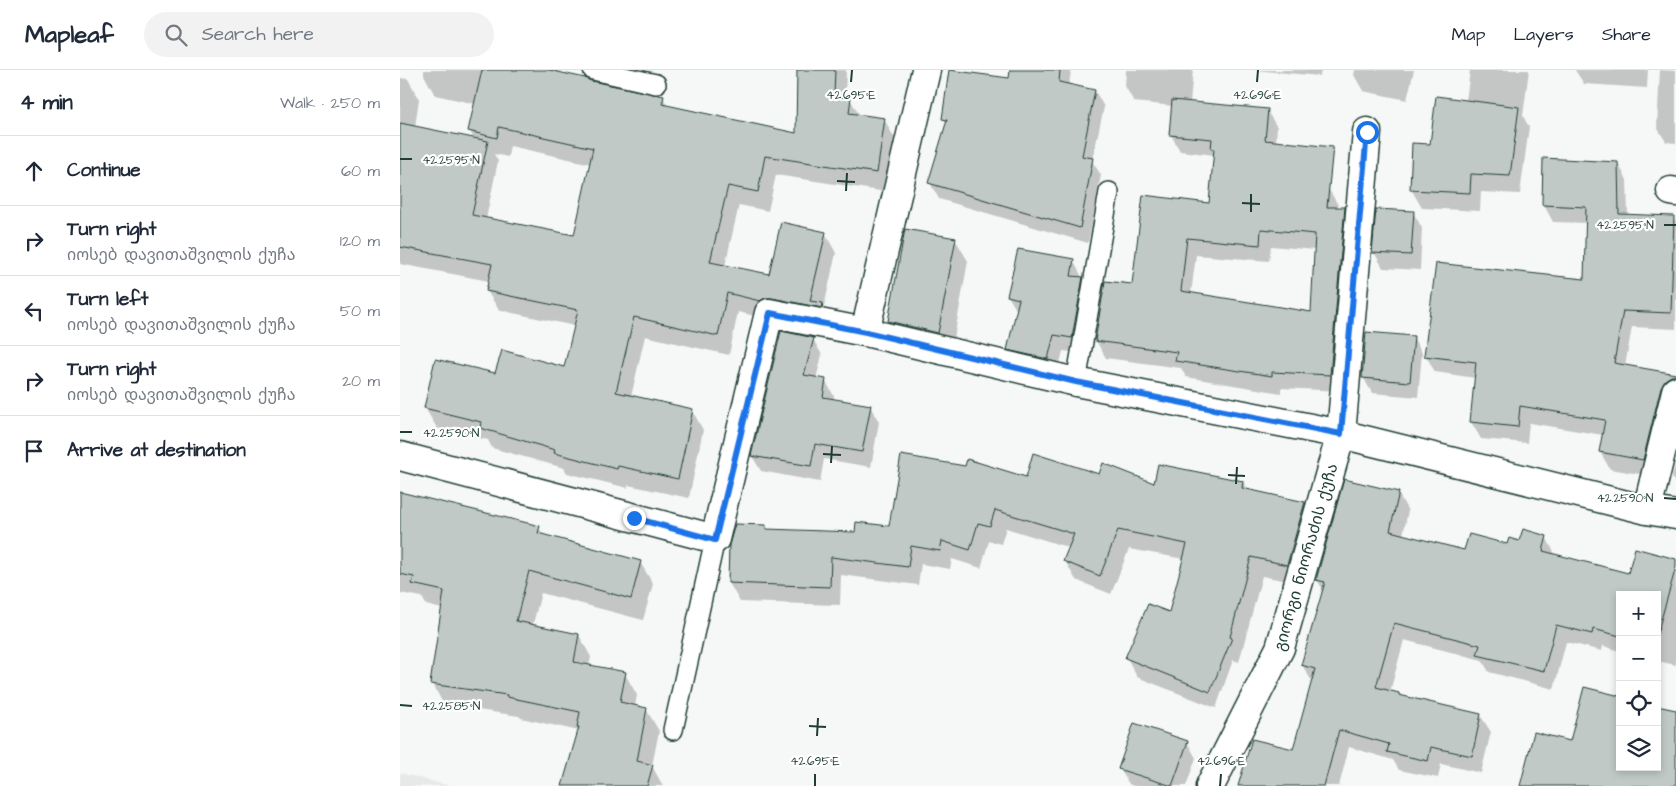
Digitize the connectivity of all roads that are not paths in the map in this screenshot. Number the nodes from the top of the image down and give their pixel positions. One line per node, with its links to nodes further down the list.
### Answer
1 (593, 70): 3 (lane)
2 (926, 70): 6 (street)
3 (656, 84)
4 (1367, 132): 9 (street, გიორგი ნიორაძის ქუჩა)
5 (1109, 192): 7 (lane)
6 (866, 332): 7 (street); 13 (street)
7 (1076, 382): 9 (street)
8 (1676, 391): 11 (street)
9 (1341, 434): 11 (street); 15 (street, გიორგი ნიორაძის ქუჩა)
10 (400, 456): 13 (street)
11 (1647, 510): 12 (street)
12 (1676, 515)
13 (715, 540): 14 (lane)
14 (673, 730)
15 (1210, 786)

